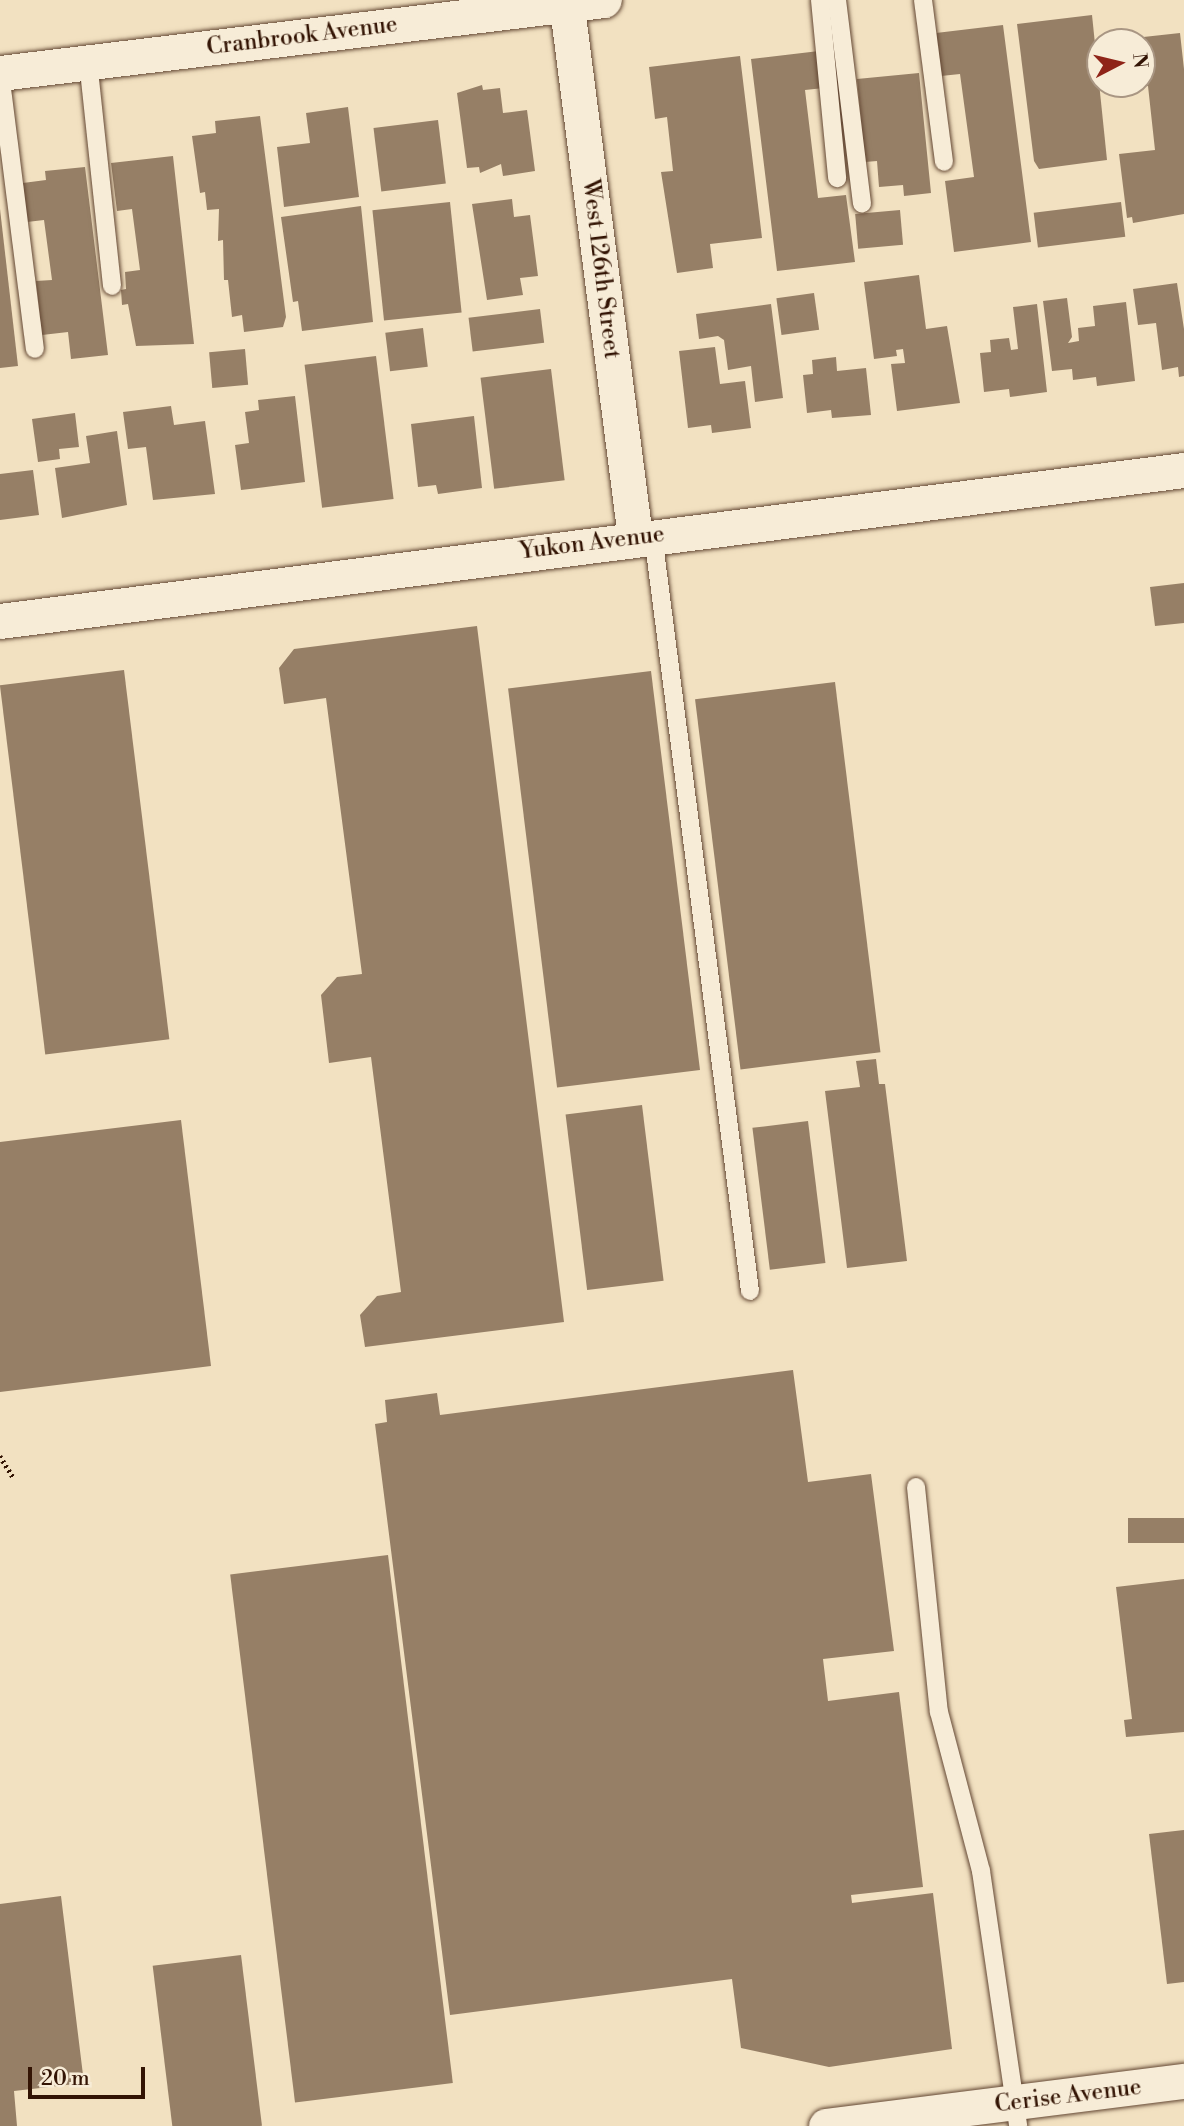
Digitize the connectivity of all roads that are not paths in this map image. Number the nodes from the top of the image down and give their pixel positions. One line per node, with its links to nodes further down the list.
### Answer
1 (604, 0): 5 (street, Cranbrook Avenue)
2 (820, 0): 9 (lane)
3 (837, 0): 10 (lane)
4 (923, 0): 8 (lane)
5 (567, 2): 6 (street, Cranbrook Avenue); 14 (street, West 126th Street)
6 (88, 61): 7 (street, Cranbrook Avenue); 11 (lane)
7 (0, 73): 12 (lane)
8 (944, 162)
9 (837, 178)
10 (862, 203)
11 (112, 286)
12 (35, 349)
13 (1184, 470): 14 (street, Yukon Avenue)
14 (644, 536): 15 (street, Yukon Avenue); 16 (lane)
15 (0, 621)
16 (750, 1291)
17 (916, 1487): 19 (lane)
18 (1184, 2081): 19 (street, Cerise Avenue)
19 (1017, 2114): 20 (street, Cerise Avenue)
20 (830, 2126)

